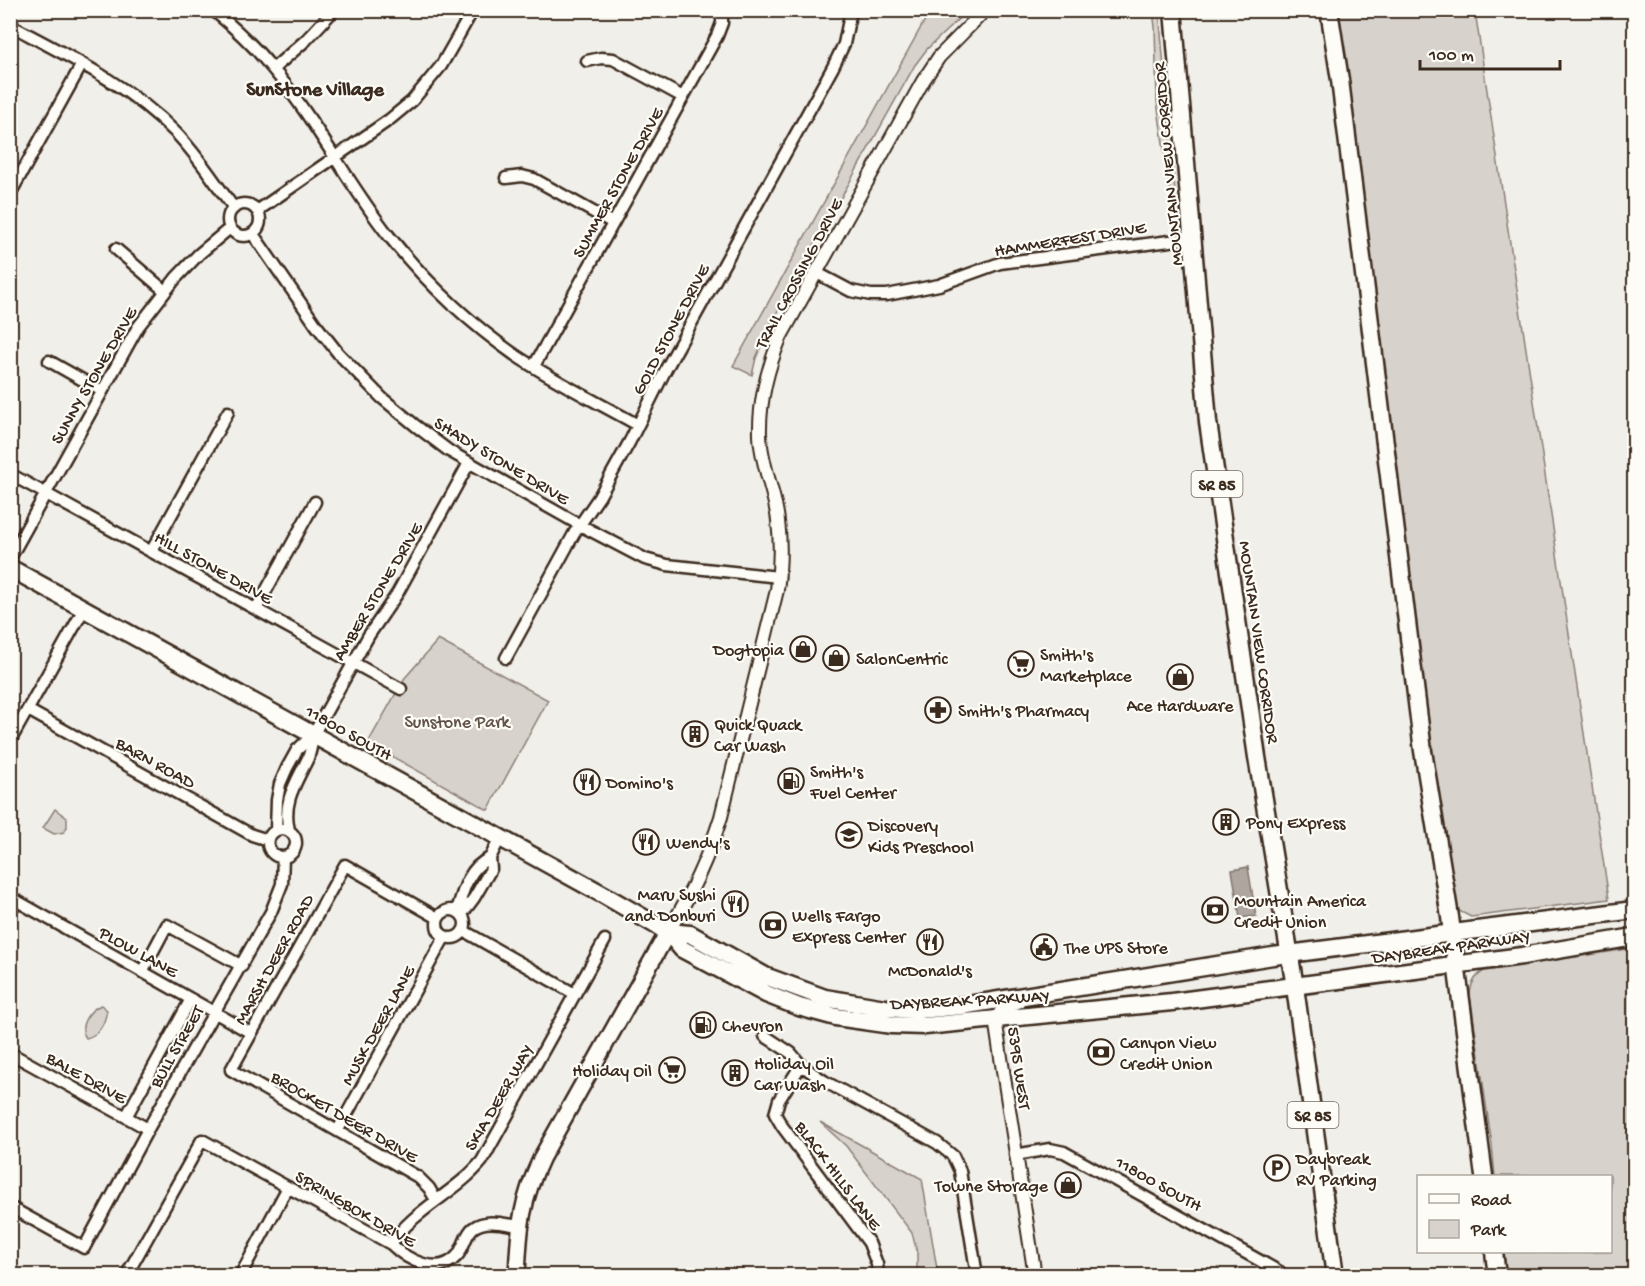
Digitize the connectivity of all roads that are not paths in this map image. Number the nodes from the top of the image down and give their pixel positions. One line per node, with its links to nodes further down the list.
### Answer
1 (213, 10): 12 (street)
2 (334, 10): 12 (street)
3 (473, 10): 14 (street)
4 (722, 10): 13 (street, SUMMER STONE DRIVE)
5 (850, 10): 30 (street, GOLD STONE DRIVE)
6 (986, 10): 24 (street, TRAIL CROSSING DRIVE)
7 (1173, 10): 22 (main road, MOUNTAIN VIEW CORRIDOR / SR 85)
8 (1329, 10): 59 (main road)
9 (10, 25): 11 (street)
10 (587, 61): 13 (street)
11 (82, 64): 16 (street); 17 (street)
12 (273, 69): 14 (street)
13 (684, 97): 19 (street, SUMMER STONE DRIVE)
14 (335, 158): 18 (street); 27 (street)
15 (506, 178): 19 (street)
16 (10, 194)
17 (234, 208): 18 (street); 20 (street)
18 (256, 211): 21 (street)
19 (613, 223): 27 (street, SUMMER STONE DRIVE)
20 (230, 228): 21 (street); 25 (street, SUNNY STONE DRIVE)
21 (253, 234): 31 (street, SHADY STONE DRIVE)
22 (1193, 237): 24 (street, HAMMERFEST DRIVE); 63 (main road, MOUNTAIN VIEW CORRIDOR / SR 85)
23 (116, 249): 25 (street)
24 (817, 273): 39 (street, TRAIL CROSSING DRIVE)
25 (165, 291): 28 (street, SUNNY STONE DRIVE)
26 (49, 361): 28 (street)
27 (534, 366): 30 (street)
28 (102, 391): 33 (street, SUNNY STONE DRIVE)
29 (228, 412): 36 (street)
30 (638, 425): 35 (street, GOLD STONE DRIVE)
31 (469, 463): 35 (street, SHADY STONE DRIVE); 43 (street, AMBER STONE DRIVE)
32 (10, 474): 33 (street, HILL STONE DRIVE)
33 (45, 493): 36 (street, HILL STONE DRIVE); 37 (street, SUNNY STONE DRIVE)
34 (315, 502): 41 (street)
35 (580, 525): 39 (street, SHADY STONE DRIVE); 42 (street, GOLD STONE DRIVE)
36 (151, 552): 41 (street, HILL STONE DRIVE)
37 (10, 558)
38 (10, 568): 40 (main road, 11800 SOUTH)
39 (779, 577): 58 (street, TRAIL CROSSING DRIVE)
40 (84, 609): 45 (street); 46 (main road, 11800 SOUTH)
41 (256, 609): 43 (street, HILL STONE DRIVE)
42 (506, 658)
43 (353, 663): 44 (street, HILL STONE DRIVE); 46 (street, AMBER STONE DRIVE)
44 (401, 689)
45 (28, 710): 47 (street); 51 (street, BARN ROAD)
46 (313, 735): 48 (street); 49 (street); 50 (main road, 11800 SOUTH)
47 (10, 741)
48 (276, 830): 49 (street); 51 (street)
49 (289, 830): 52 (street)
50 (500, 838): 55 (street); 58 (main road, 11800 SOUTH)
51 (268, 840): 52 (street)
52 (284, 857): 65 (street, BULL STREET)
53 (10, 897): 66 (street, PLOW LANE)
54 (1635, 910): 59 (main road, DAYBREAK PARKWAY)
55 (459, 912): 56 (street); 57 (street)
56 (438, 918): 60 (street); 75 (street, MARSH DEER ROAD)
57 (464, 931): 60 (street); 68 (street)
58 (668, 932): 71 (main road, DAYBREAK PARKWAY); 74 (main road, DAYBREAK PARKWAY); 88 (main road)
59 (1452, 933): 63 (main road, DAYBREAK PARKWAY); 64 (main road)
60 (445, 936): 82 (street, MUSK DEER LANE)
61 (1635, 937): 64 (main road, DAYBREAK PARKWAY)
62 (604, 940): 68 (street, SKIA DEER WAY)
63 (1290, 954): 67 (main road, MOUNTAIN VIEW CORRIDOR / SR 85); 69 (main road, DAYBREAK PARKWAY)
64 (1456, 965): 67 (main road, DAYBREAK PARKWAY); 84 (main road)
65 (242, 966): 66 (street); 72 (street, BULL STREET)
66 (142, 972): 70 (street, PLOW LANE)
67 (1295, 987): 73 (main road, DAYBREAK PARKWAY); 98 (main road, MOUNTAIN VIEW CORRIDOR / SR 85)
68 (575, 994): 86 (street, SKIA DEER WAY)
69 (1027, 995): 71 (main road, DAYBREAK PARKWAY); 73 (street)
70 (191, 999): 72 (street, PLOW LANE); 80 (street)
71 (994, 1000): 74 (main road)
72 (215, 1012): 75 (street, PLOW LANE); 81 (street, BULL STREET)
73 (995, 1019): 74 (main road, DAYBREAK PARKWAY); 83 (street, 5395 WEST)
74 (925, 1026)
75 (251, 1033): 79 (street, MARSH DEER ROAD)
76 (765, 1036): 78 (street)
77 (10, 1053): 80 (street, BALE DRIVE)
78 (801, 1065): 95 (street, BLACK HILLS LANE); 96 (street)
79 (231, 1070): 82 (street, BROCKET DEER DRIVE)
80 (126, 1117): 81 (street, BALE DRIVE)
81 (147, 1129): 87 (street, BULL STREET)
82 (338, 1130): 86 (street, BROCKET DEER DRIVE)
83 (1015, 1155): 91 (street, 11800 SOUTH); 97 (street, 5395 WEST)
84 (1484, 1175)
85 (288, 1187): 89 (street, SPRINGBOK DRIVE); 92 (street, SPRINGBOK DRIVE); 93 (street)
86 (436, 1200): 89 (street, SKIA DEER WAY)
87 (10, 1207)
88 (519, 1226): 89 (street, SPRINGBOK DRIVE); 94 (main road)
89 (391, 1244)
90 (1494, 1253): 99 (main road)
91 (1280, 1272)
92 (126, 1275)
93 (240, 1275)
94 (517, 1275)
95 (878, 1275)
96 (977, 1275)
97 (1035, 1275)
98 (1335, 1275)
99 (1497, 1275)

